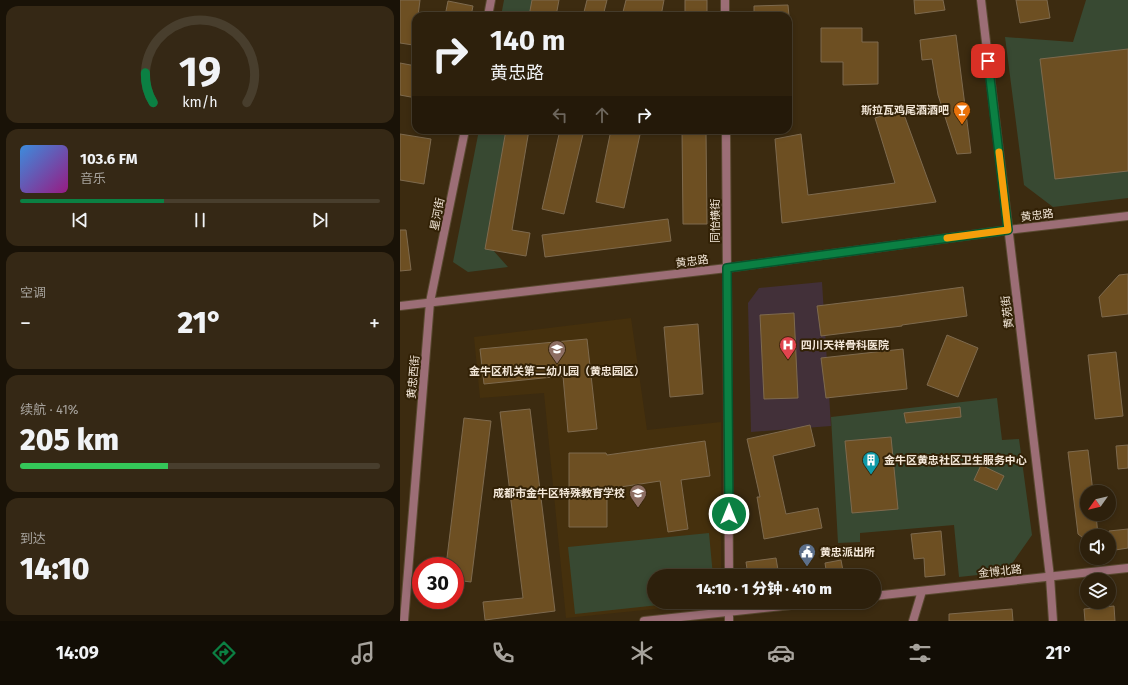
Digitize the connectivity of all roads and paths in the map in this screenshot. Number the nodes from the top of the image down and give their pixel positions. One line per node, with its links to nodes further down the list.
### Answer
1 (491, 0): 4 (street)
2 (725, 0): 5 (street)
3 (981, 0): 9 (street, 黄苑街)
4 (489, 12)
5 (725, 12)
6 (464, 134): 11 (street, 星河街)
7 (726, 134): 10 (street, 同怡横街)
8 (1128, 216): 9 (street, 黄忠路)
9 (1008, 230): 10 (street, 黄忠路); 15 (street, 黄苑街)
10 (727, 268): 11 (street, 黄忠路); 14 (street, 同怡横街)
11 (430, 302): 12 (street, 黄忠路); 20 (street, 黄忠西街)
12 (400, 306)
13 (1128, 568): 15 (street, 金博北路)
14 (729, 569)
15 (1050, 577): 16 (street, 金博北路); 24 (street, 黄苑街)
16 (922, 591): 17 (street, 金博北路); 23 (street)
17 (881, 595)
18 (756, 609): 19 (street)
19 (729, 612): 21 (street); 22 (street)
20 (404, 621)
21 (644, 621)
22 (730, 621)
23 (913, 621)
24 (1054, 621)

